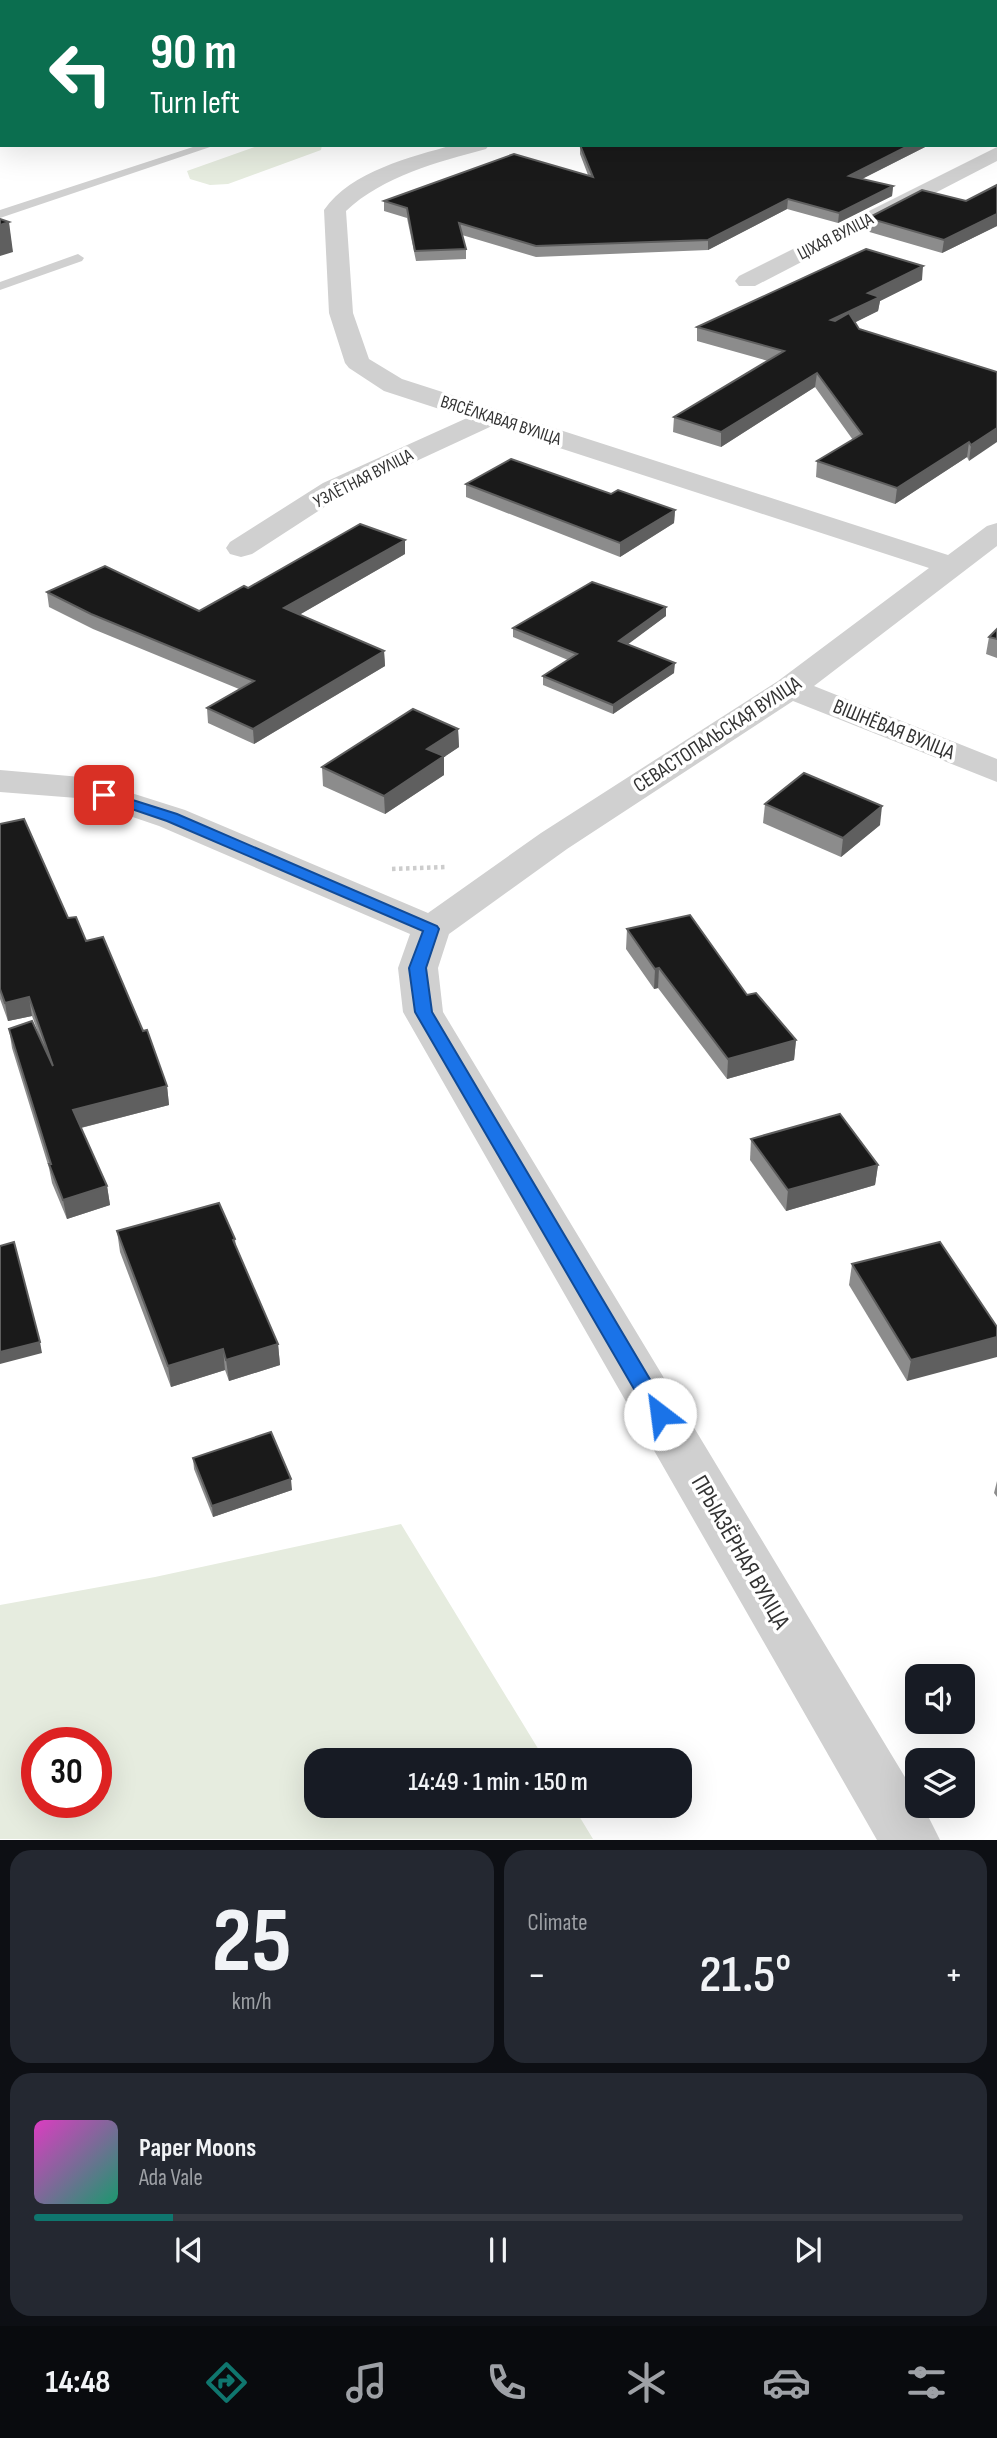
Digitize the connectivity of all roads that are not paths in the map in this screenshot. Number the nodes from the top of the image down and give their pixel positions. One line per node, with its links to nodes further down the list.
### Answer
1 (205, 147): 4 (lane)
2 (471, 147): 8 (street, ВЯСЁЛКАВАЯ ВУЛІЦА)
3 (997, 150): 6 (street, ЦІХАЯ ВУЛІЦА)
4 (0, 214)
5 (78, 258): 7 (lane)
6 (747, 281)
7 (0, 286)
8 (490, 417): 10 (street, УЗЛЁТНАЯ ВУЛІЦА); 11 (street, ВЯСЁЛКАВАЯ ВУЛІЦА)
9 (997, 532): 11 (street, СЕВАСТОПАЛЬСКАЯ ВУЛІЦА)
10 (241, 548)
11 (949, 565): 12 (street, СЕВАСТОПАЛЬСКАЯ ВУЛІЦА)
12 (790, 688): 13 (street, ВІШНЁВАЯ ВУЛІЦА); 15 (street, СЕВАСТОПАЛЬСКАЯ ВУЛІЦА)
13 (997, 771)
14 (0, 781): 15 (street)
15 (431, 929): 16 (street, ПРЫАЗЁРНАЯ ВУЛІЦА)
16 (910, 1839)

